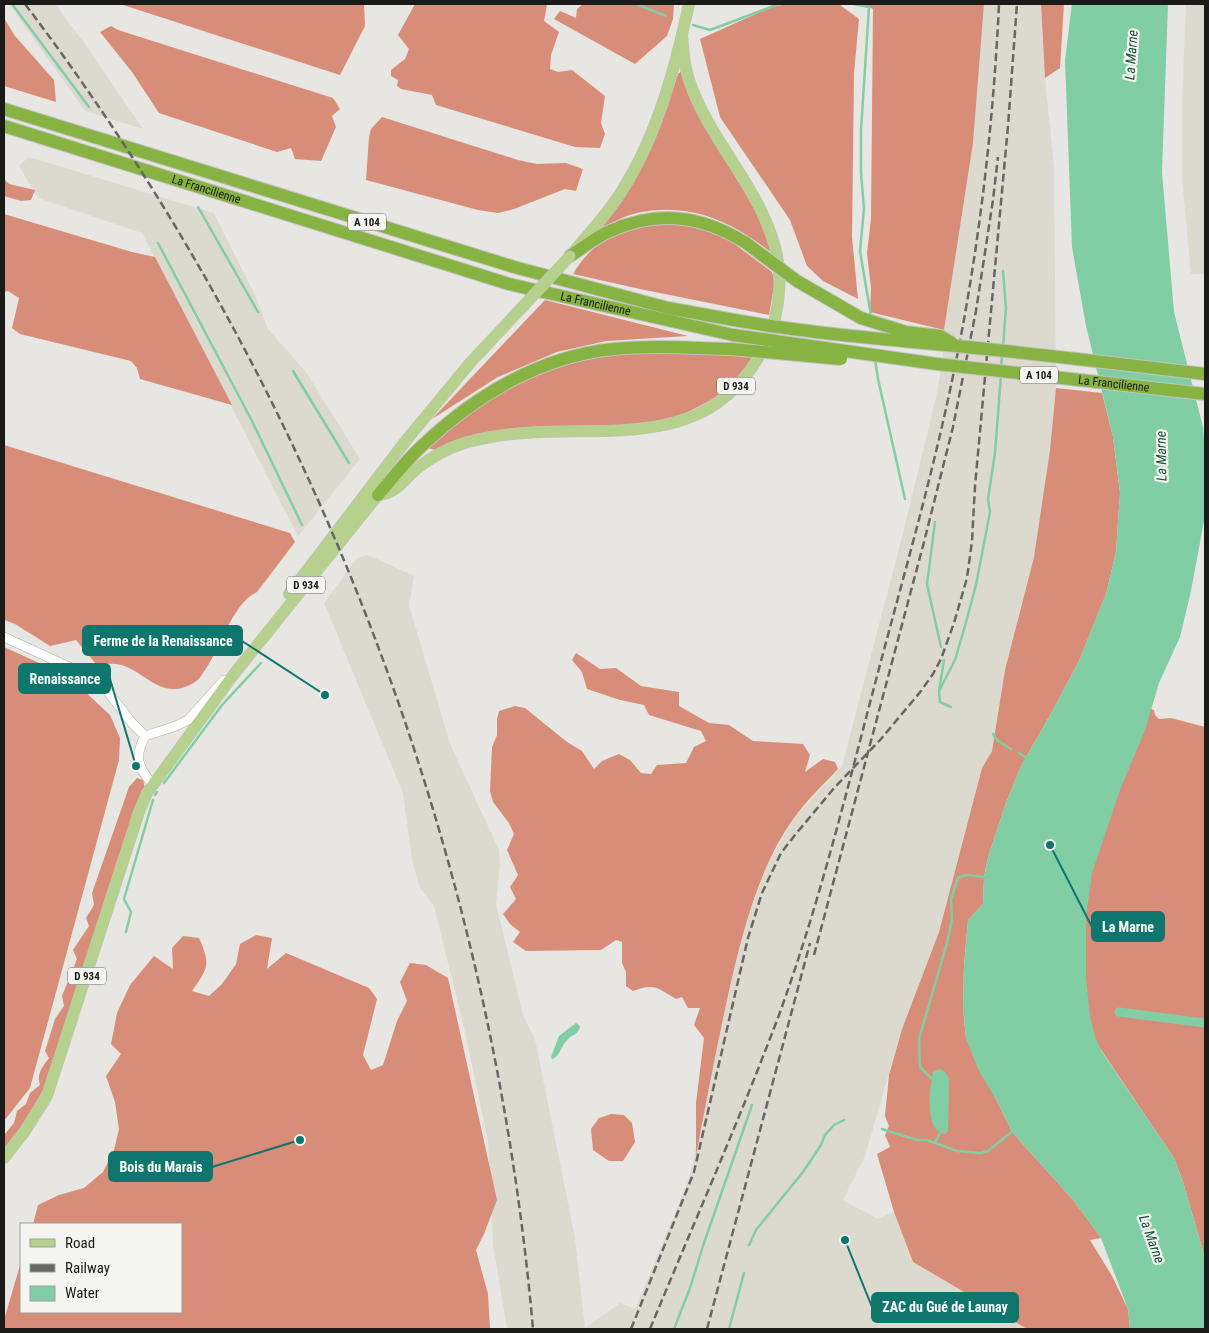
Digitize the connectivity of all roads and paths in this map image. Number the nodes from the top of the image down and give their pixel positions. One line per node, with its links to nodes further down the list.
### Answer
1 (689, 4): 2 (main road)
2 (682, 34): 5 (main road, D 934); 10 (main road, D 934)
3 (4, 109): 6 (highway, La Francilienne / A 104, bridge)
4 (4, 126): 7 (highway, La Francilienne / A 104, bridge)
5 (570, 256): 6 (highway, bridge); 12 (main road, D 934, bridge)
6 (956, 346): 8 (highway, La Francilienne / A 104, bridge)
7 (873, 356): 9 (highway, La Francilienne / A 104, bridge); 10 (highway, bridge)
8 (1205, 374)
9 (1205, 394)
10 (378, 495): 14 (main road, D 934)
11 (4, 637): 13 (street)
12 (227, 676): 13 (street); 14 (main road, D 934)
13 (145, 736): 14 (street)
14 (152, 784): 15 (main road, D 934)
15 (4, 1158)

